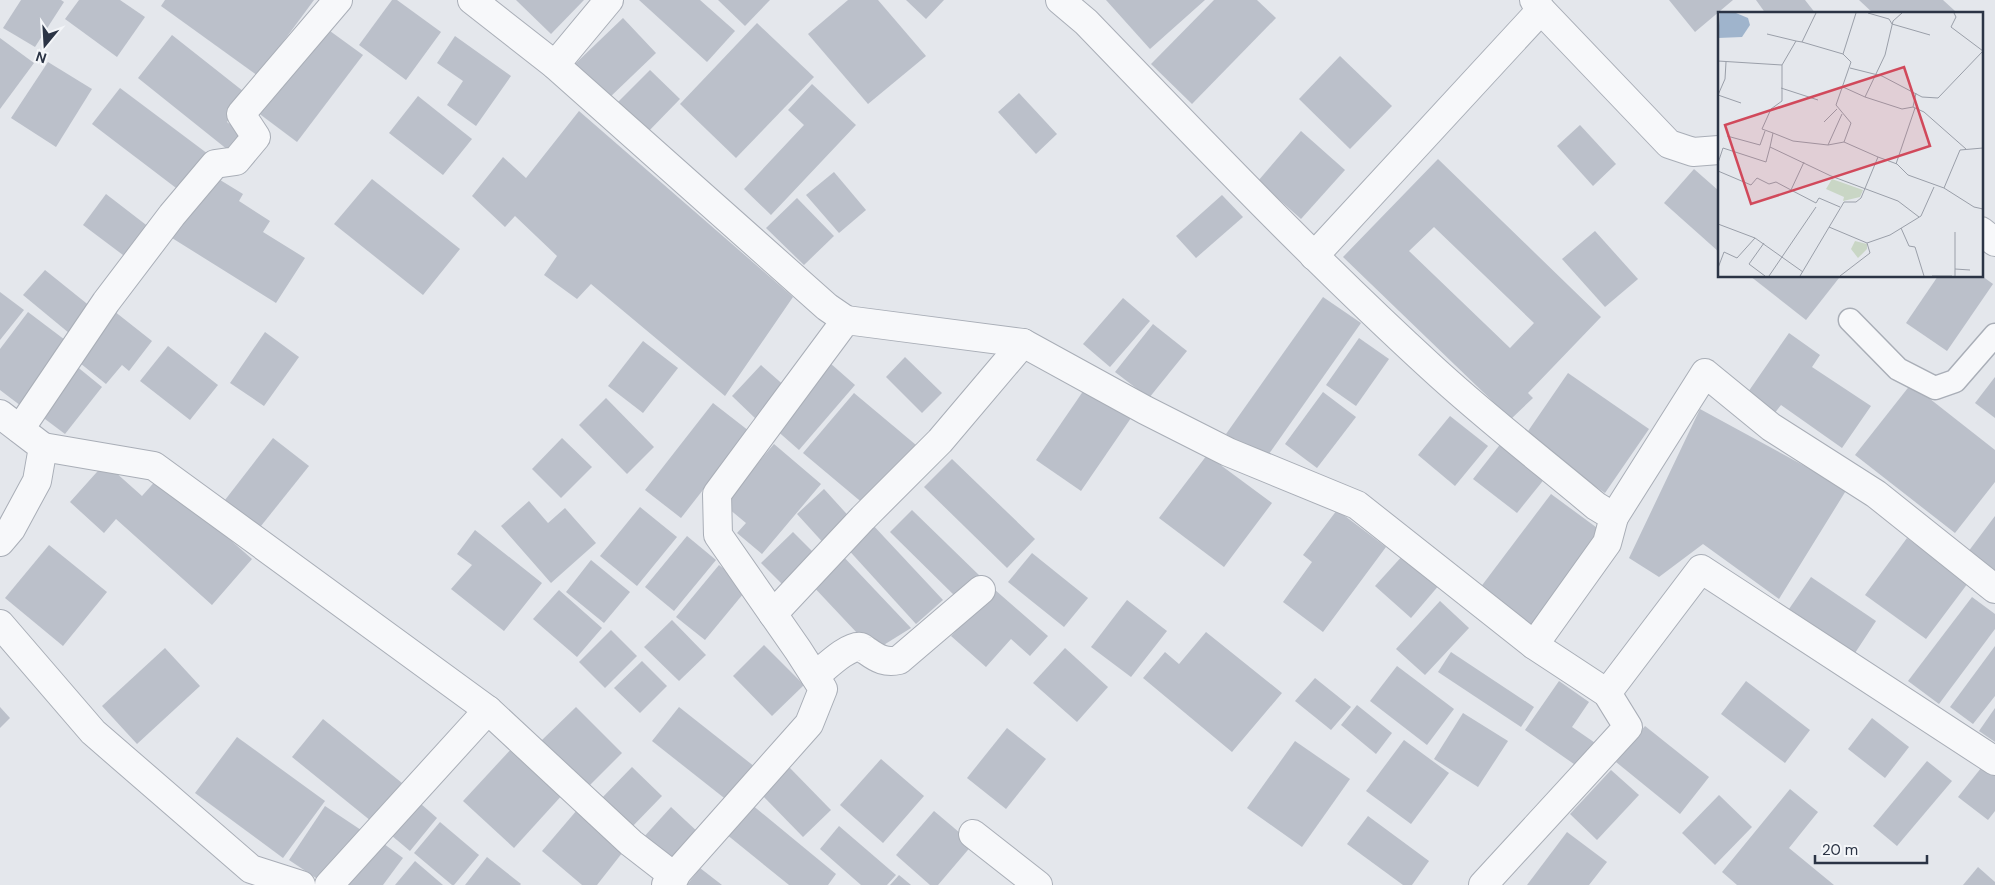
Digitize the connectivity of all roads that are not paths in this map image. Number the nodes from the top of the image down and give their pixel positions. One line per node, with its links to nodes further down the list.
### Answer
1 (338, 0): 15 (street)
2 (472, 0): 6 (street)
3 (609, 0): 6 (street)
4 (1060, 0): 10 (street)
5 (1538, 5): 7 (street); 10 (street)
6 (555, 65): 11 (street)
7 (1718, 150)
8 (1982, 232): 9 (street)
9 (1995, 242)
10 (1314, 256): 17 (street)
11 (846, 320): 14 (street); 21 (street)
12 (1850, 320): 13 (lane)
13 (1995, 335)
14 (1023, 342): 21 (street); 23 (street)
15 (10, 422): 16 (street)
16 (43, 447): 18 (street); 26 (street)
17 (1614, 517): 19 (street); 23 (street)
18 (0, 542)
19 (1995, 589)
20 (981, 590): 24 (street)
21 (773, 614): 24 (street)
22 (0, 624): 30 (street)
23 (1534, 645): 25 (street)
24 (815, 676): 29 (street)
25 (1607, 693): 27 (street); 33 (street)
26 (488, 710): 29 (street); 31 (street)
27 (1995, 761)
28 (973, 834): 32 (street)
29 (671, 881)
30 (301, 885)
31 (329, 885)
32 (1038, 885)
33 (1482, 885)

